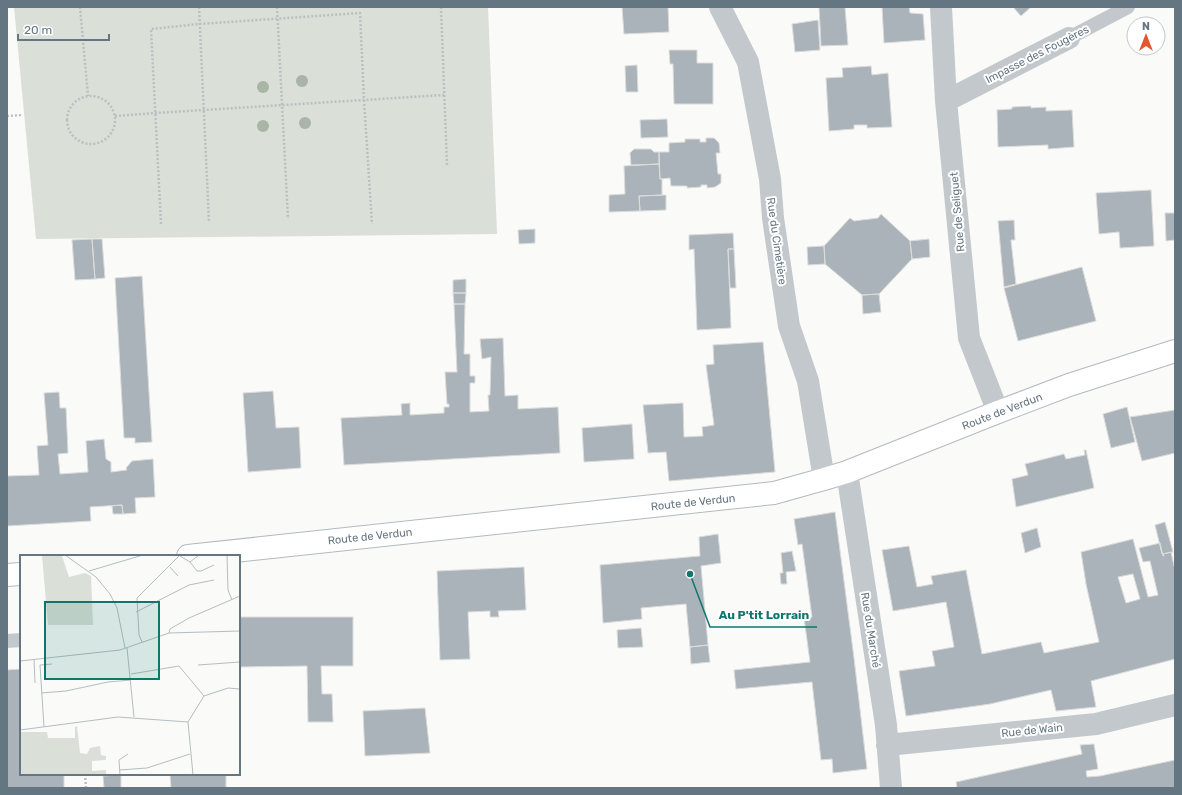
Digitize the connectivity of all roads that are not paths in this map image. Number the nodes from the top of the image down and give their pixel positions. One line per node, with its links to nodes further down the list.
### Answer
1 (720, 7): 9 (street, Rue du Cimetière)
2 (941, 7): 5 (street, Rue de Seliguet)
3 (1128, 7): 4 (lane, Impasse des Fougères)
4 (1069, 38): 5 (street, Impasse des Fougères)
5 (946, 101): 7 (street, Rue de Seliguet)
6 (1175, 351): 7 (main road, Route de Verdun)
7 (998, 412): 8 (main road, Route de Verdun)
8 (847, 472): 9 (main road, Route de Verdun); 16 (street, Rue du Marché)
9 (824, 479): 10 (main road, Route de Verdun)
10 (197, 555)
11 (20, 574): 12 (main road)
12 (7, 575)
13 (20, 640): 14 (lane)
14 (7, 641)
15 (1175, 705): 16 (street, Rue de Wain)
16 (886, 745): 17 (street, Rue du Marché)
17 (891, 788)

